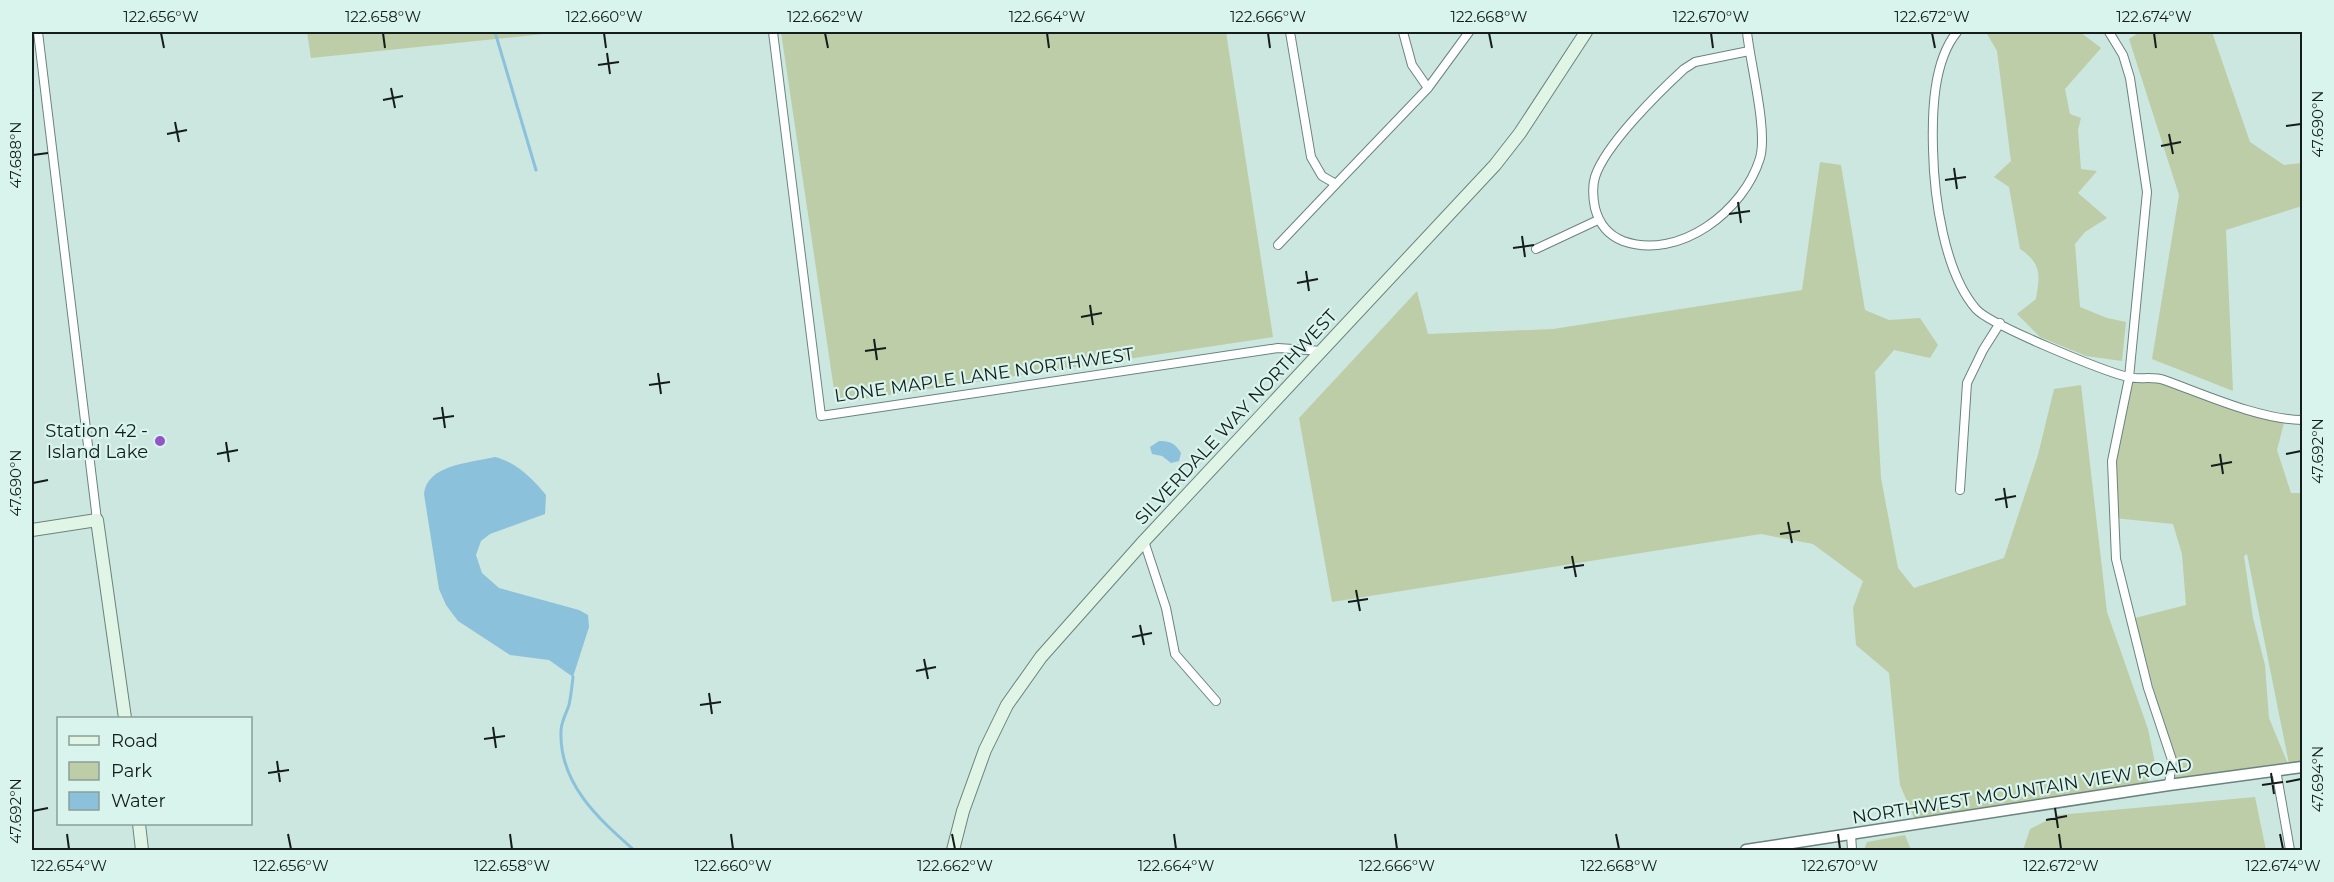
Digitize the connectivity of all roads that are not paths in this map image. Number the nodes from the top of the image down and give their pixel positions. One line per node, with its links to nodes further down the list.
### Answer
1 (38, 32): 21 (street)
2 (773, 32): 17 (street, LONE MAPLE LANE NORTHWEST)
3 (1290, 32): 12 (street)
4 (1403, 32): 11 (street)
5 (1469, 32): 11 (street)
6 (1587, 32): 17 (main road, SILVERDALE WAY NORTHWEST)
7 (1747, 32): 10 (street)
8 (1957, 32): 16 (street)
9 (2111, 32): 18 (street)
10 (1749, 51): 13 (street); 13 (street)
11 (1428, 88): 12 (street)
12 (1336, 184): 14 (street)
13 (1598, 220): 15 (street)
14 (1278, 245)
15 (1536, 249)
16 (2000, 323): 18 (street); 20 (street)
17 (1322, 351): 23 (main road, SILVERDALE WAY NORTHWEST)
18 (2129, 378): 19 (street); 28 (street)
19 (2302, 420)
20 (1960, 490)
21 (97, 520): 22 (main road); 25 (main road)
22 (32, 531)
23 (1144, 541): 24 (street); 32 (main road, SILVERDALE WAY NORTHWEST)
24 (1216, 701)
25 (125, 717)
26 (2302, 767): 27 (street, NORTHWEST MOUNTAIN VIEW ROAD)
27 (2276, 770): 28 (street, NORTHWEST MOUNTAIN VIEW ROAD); 35 (street)
28 (2169, 785): 30 (street, NORTHWEST MOUNTAIN VIEW ROAD)
29 (139, 825): 31 (main road)
30 (1851, 834): 33 (street, NORTHWEST MOUNTAIN VIEW ROAD); 34 (street)
31 (142, 850)
32 (953, 850)
33 (1746, 850)
34 (1852, 850)
35 (2290, 850)

